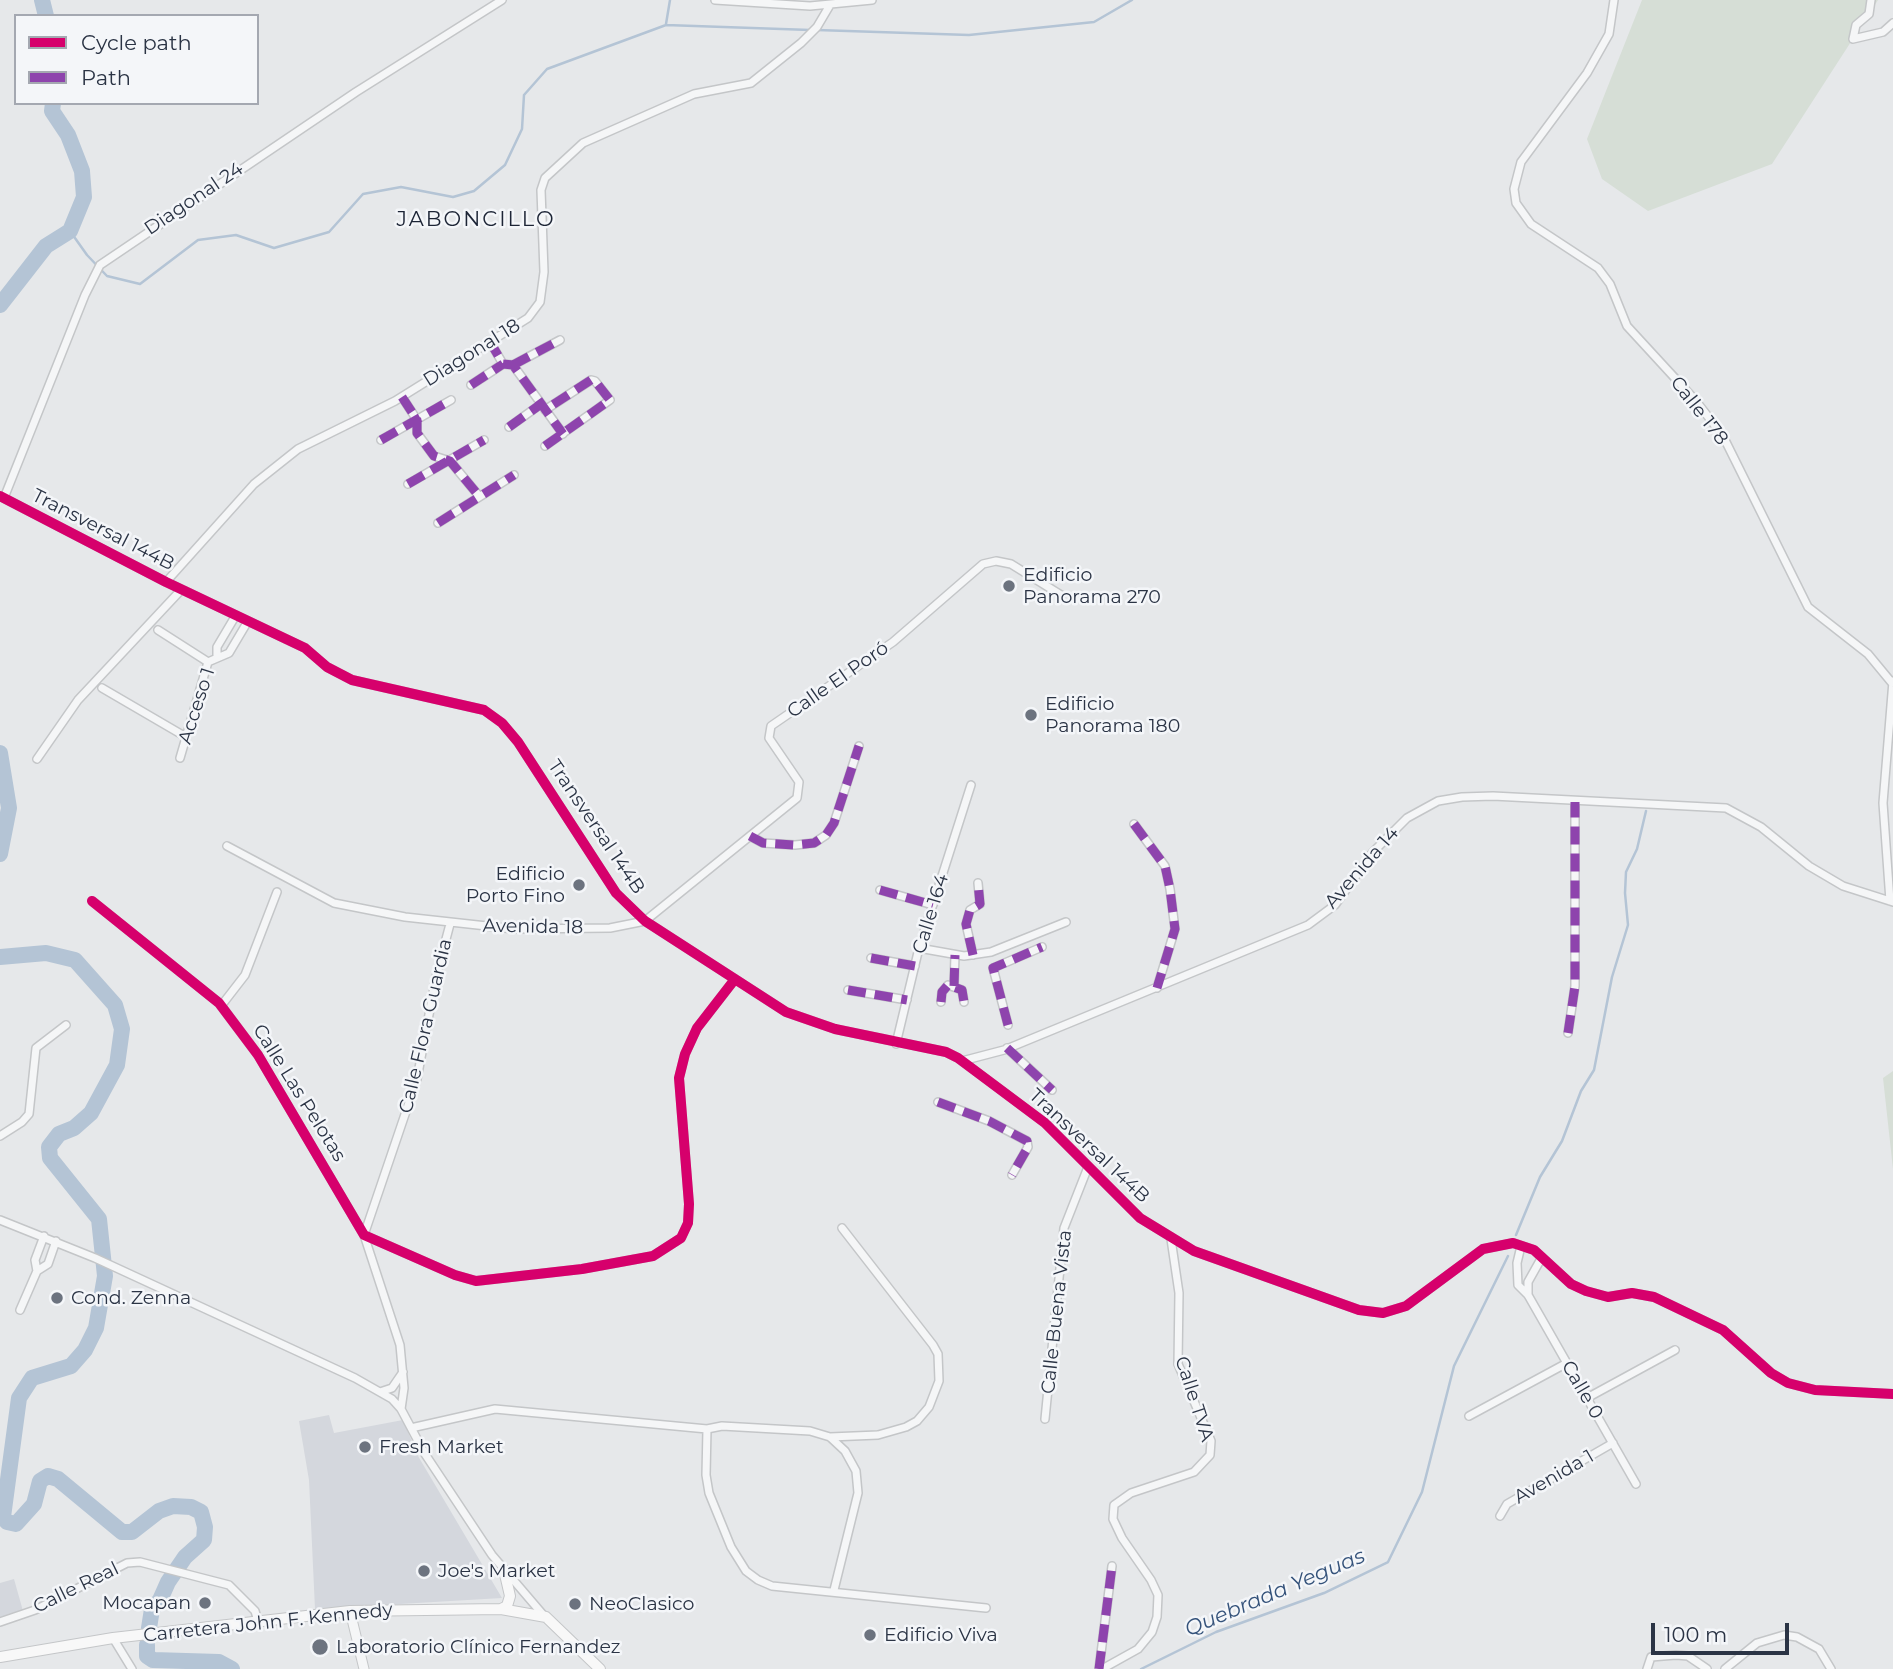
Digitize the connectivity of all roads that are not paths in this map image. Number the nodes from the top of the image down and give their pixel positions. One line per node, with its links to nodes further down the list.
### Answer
1 (502, 0): 26 (street, Diagonal 24)
2 (715, 0): 6 (street)
3 (872, 0): 6 (street)
4 (1614, 0): 36 (street, Calle 178)
5 (1871, 0): 7 (street)
6 (830, 5): 8 (street, Diagonal 18)
7 (1893, 23)
8 (489, 340): 10 (street); 13 (street, Diagonal 18)
9 (560, 340): 11 (street)
10 (503, 364): 11 (street); 12 (street)
11 (513, 365): 15 (street)
12 (471, 385)
13 (402, 397): 16 (street); 28 (street, Diagonal 18)
14 (451, 400): 16 (street)
15 (543, 407): 17 (street); 18 (street); 18 (street)
16 (416, 420): 19 (street); 22 (street)
17 (509, 428)
18 (563, 434): 21 (street)
19 (380, 440)
20 (484, 440): 22 (street)
21 (545, 446)
22 (450, 461): 24 (street); 25 (street)
23 (514, 475): 25 (street)
24 (408, 484)
25 (479, 496): 27 (street)
26 (2, 497): 28 (street, Transversal 144B)
27 (438, 523)
28 (166, 582): 29 (street, Transversal 144B)
29 (181, 590): 31 (street, Transversal 144B); 41 (street)
30 (1061, 595): 47 (street, Calle El Poró)
31 (236, 615): 32 (street, Transversal 144B); 34 (street, Acceso 1)
32 (248, 621): 34 (street, Acceso 1); 45 (street, Transversal 144B)
33 (158, 630): 35 (street)
34 (217, 657): 35 (street, Acceso 1)
35 (208, 662): 38 (street, Acceso 1)
36 (1892, 681): 53 (street, Calle 178)
37 (102, 688): 38 (street)
38 (186, 737): 40 (street, Acceso 1)
39 (859, 746): 47 (street)
40 (180, 758)
41 (37, 759)
42 (971, 785): 54 (street, Calle 164)
43 (1575, 802): 53 (street, Avenida 14); 66 (street, Avenida 14); 74 (street)
44 (575, 813): 45 (street)
45 (569, 821): 55 (street, Transversal 144B)
46 (1134, 824): 66 (street)
47 (750, 836): 55 (street, Calle El Poró)
48 (227, 846): 57 (street, Avenida 18)
49 (978, 883): 61 (street)
50 (880, 890): 54 (street)
51 (277, 892): 71 (street)
52 (92, 901): 71 (street, Calle Las Pelotas)
53 (1892, 901)
54 (933, 905): 59 (street, Calle 164)
55 (645, 921): 57 (street, Avenida 18); 64 (street, Transversal 144B)
56 (1066, 922): 58 (street)
57 (450, 925): 86 (street, Calle Flora Guardia)
58 (1031, 937): 61 (street); 73 (street)
59 (919, 948): 60 (street); 63 (street, Calle 164)
60 (955, 955): 61 (street); 65 (street)
61 (972, 955)
62 (871, 958): 63 (street)
63 (915, 966): 68 (street, Calle 164)
64 (735, 979): 75 (street, Transversal 144B); 86 (street)
65 (954, 986): 69 (street); 70 (street)
66 (1157, 988): 76 (street, Avenida 14)
67 (848, 990): 68 (street)
68 (907, 1000): 75 (street, Calle 164)
69 (941, 1002)
70 (964, 1002)
71 (221, 1006): 86 (street, Calle Las Pelotas)
72 (66, 1025): 80 (street)
73 (1008, 1025)
74 (1569, 1033)
75 (896, 1044): 77 (street, Transversal 144B)
76 (1007, 1048): 77 (street, Avenida 14); 78 (street)
77 (962, 1061): 81 (street, Transversal 144B)
78 (1052, 1090)
79 (938, 1102): 82 (street)
80 (0, 1136)
81 (1088, 1167): 87 (street, Transversal 144B); 102 (street, Calle Buena Vista)
82 (1012, 1175)
83 (0, 1220): 85 (street)
84 (842, 1228): 105 (street)
85 (44, 1236): 88 (street); 91 (street)
86 (364, 1236): 96 (street)
87 (1171, 1239): 89 (street, Transversal 144B); 123 (street, Calle TVA)
88 (56, 1241): 91 (street); 97 (street)
89 (1521, 1246): 90 (street); 92 (street, Calle 0)
90 (1542, 1257): 92 (street); 98 (street)
91 (37, 1270): 93 (street)
92 (1528, 1295): 95 (street, Calle 0)
93 (20, 1310)
94 (1675, 1350): 99 (street)
95 (1567, 1363): 99 (street, Calle 0); 101 (street)
96 (404, 1371): 97 (street); 100 (street)
97 (380, 1392): 100 (street)
98 (1893, 1395)
99 (1587, 1398): 106 (street, Calle 0)
100 (401, 1409): 103 (street)
101 (1469, 1416)
102 (1045, 1419)
103 (411, 1428): 104 (street); 110 (street)
104 (708, 1429): 105 (street); 111 (street)
105 (830, 1437): 111 (street)
106 (1613, 1443): 107 (street, Calle 0); 108 (street, Avenida 1)
107 (1636, 1484)
108 (1500, 1516)
109 (1112, 1566): 123 (street)
110 (504, 1570): 113 (main road); 115 (street)
111 (834, 1590): 112 (street)
112 (986, 1608)
113 (501, 1609): 114 (main road, Carretera John F. Kennedy); 115 (main road, Carretera John F. Kennedy)
114 (350, 1611): 117 (main road, Carretera John F. Kennedy); 121 (street)
115 (546, 1617): 122 (main road)
116 (0, 1622): 117 (street, Calle Real)
117 (258, 1622): 118 (main road, Carretera John F. Kennedy)
118 (113, 1638): 119 (main road, Carretera John F. Kennedy); 120 (street)
119 (0, 1657)
120 (132, 1669)
121 (364, 1669)
122 (600, 1669)
123 (1100, 1669)
124 (1647, 1669): 125 (street)
125 (1707, 1669)
126 (1725, 1669): 127 (street)
127 (1831, 1669)

